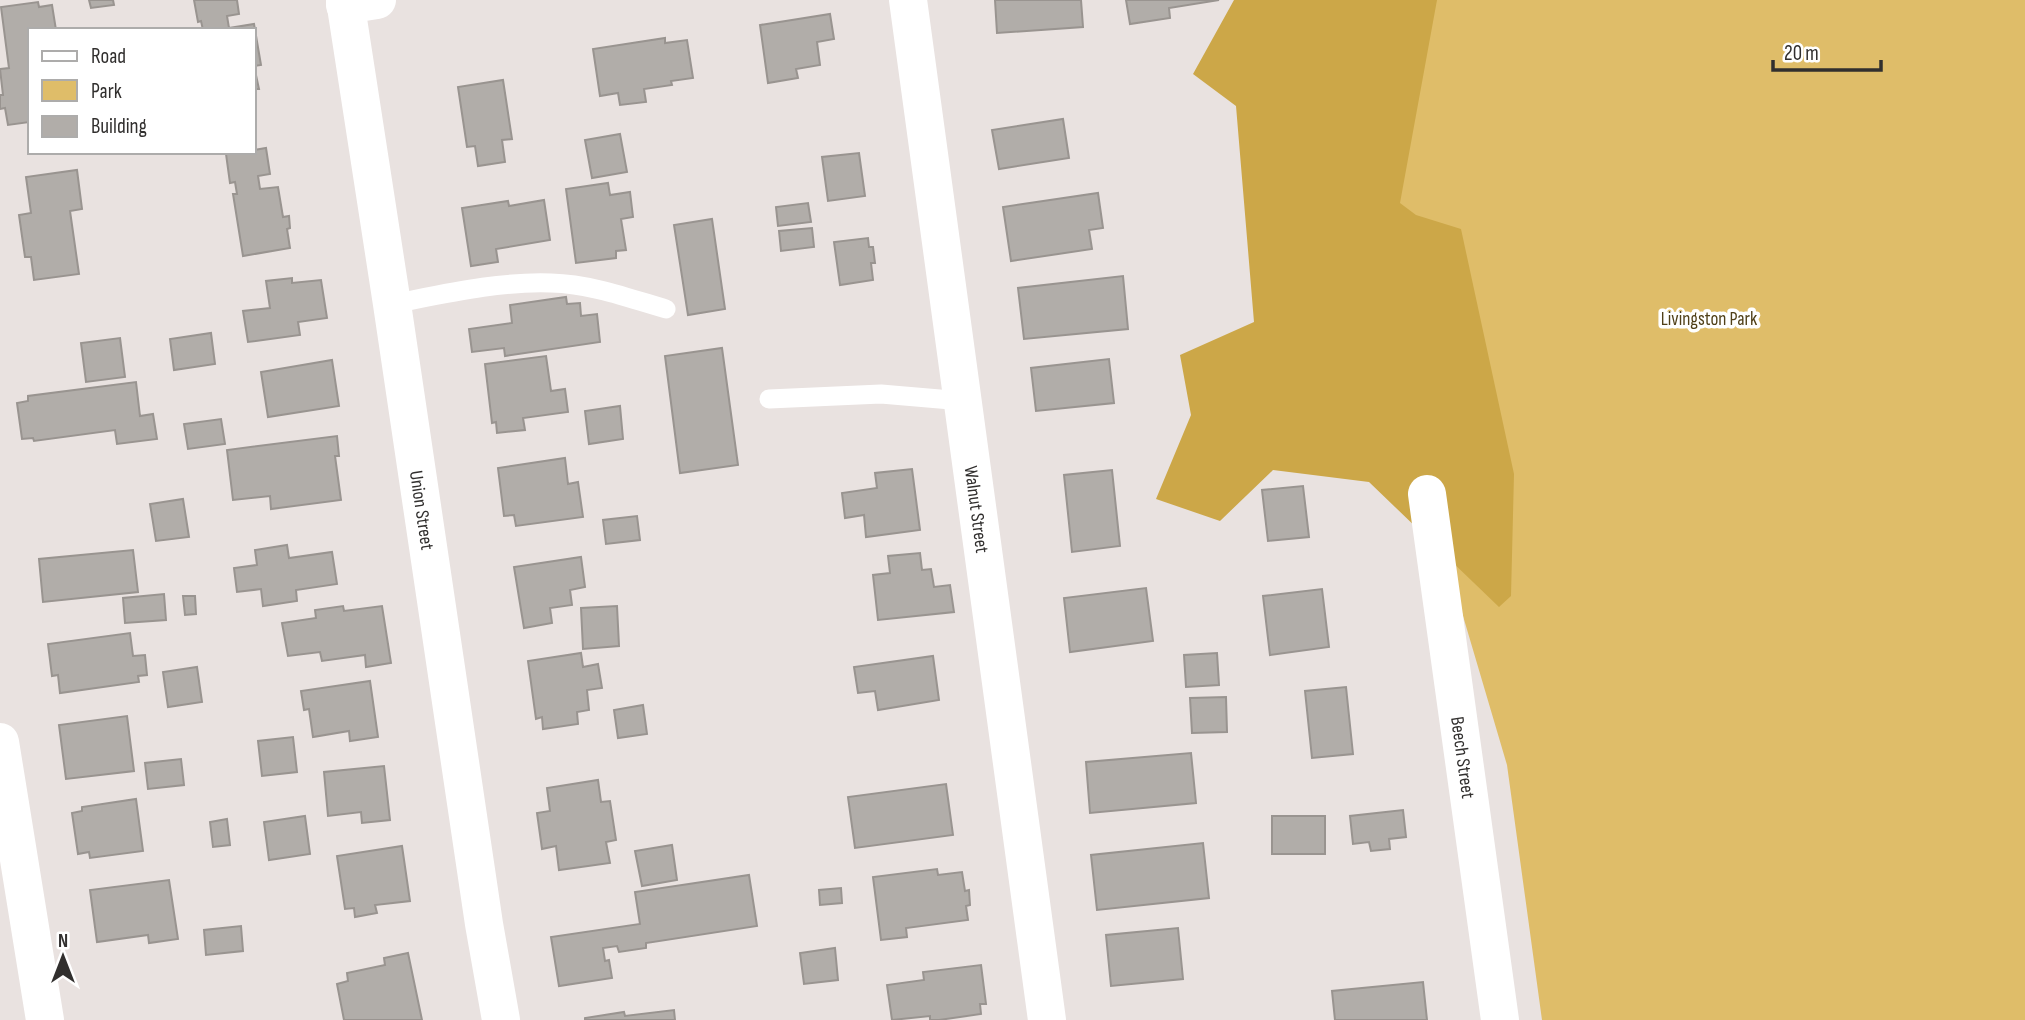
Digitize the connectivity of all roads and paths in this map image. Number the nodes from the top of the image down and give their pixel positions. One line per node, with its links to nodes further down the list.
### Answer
1 (908, 0): 6 (street, Walnut Street)
2 (356, 2): 3 (street, Union Street)
3 (392, 304): 4 (lane); 10 (street, Union Street)
4 (666, 309)
5 (769, 399): 6 (lane)
6 (963, 401): 11 (street, Walnut Street)
7 (1427, 494): 12 (street, Beech Street)
8 (0, 742): 9 (street)
9 (45, 1020)
10 (501, 1020)
11 (1047, 1020)
12 (1500, 1020)

